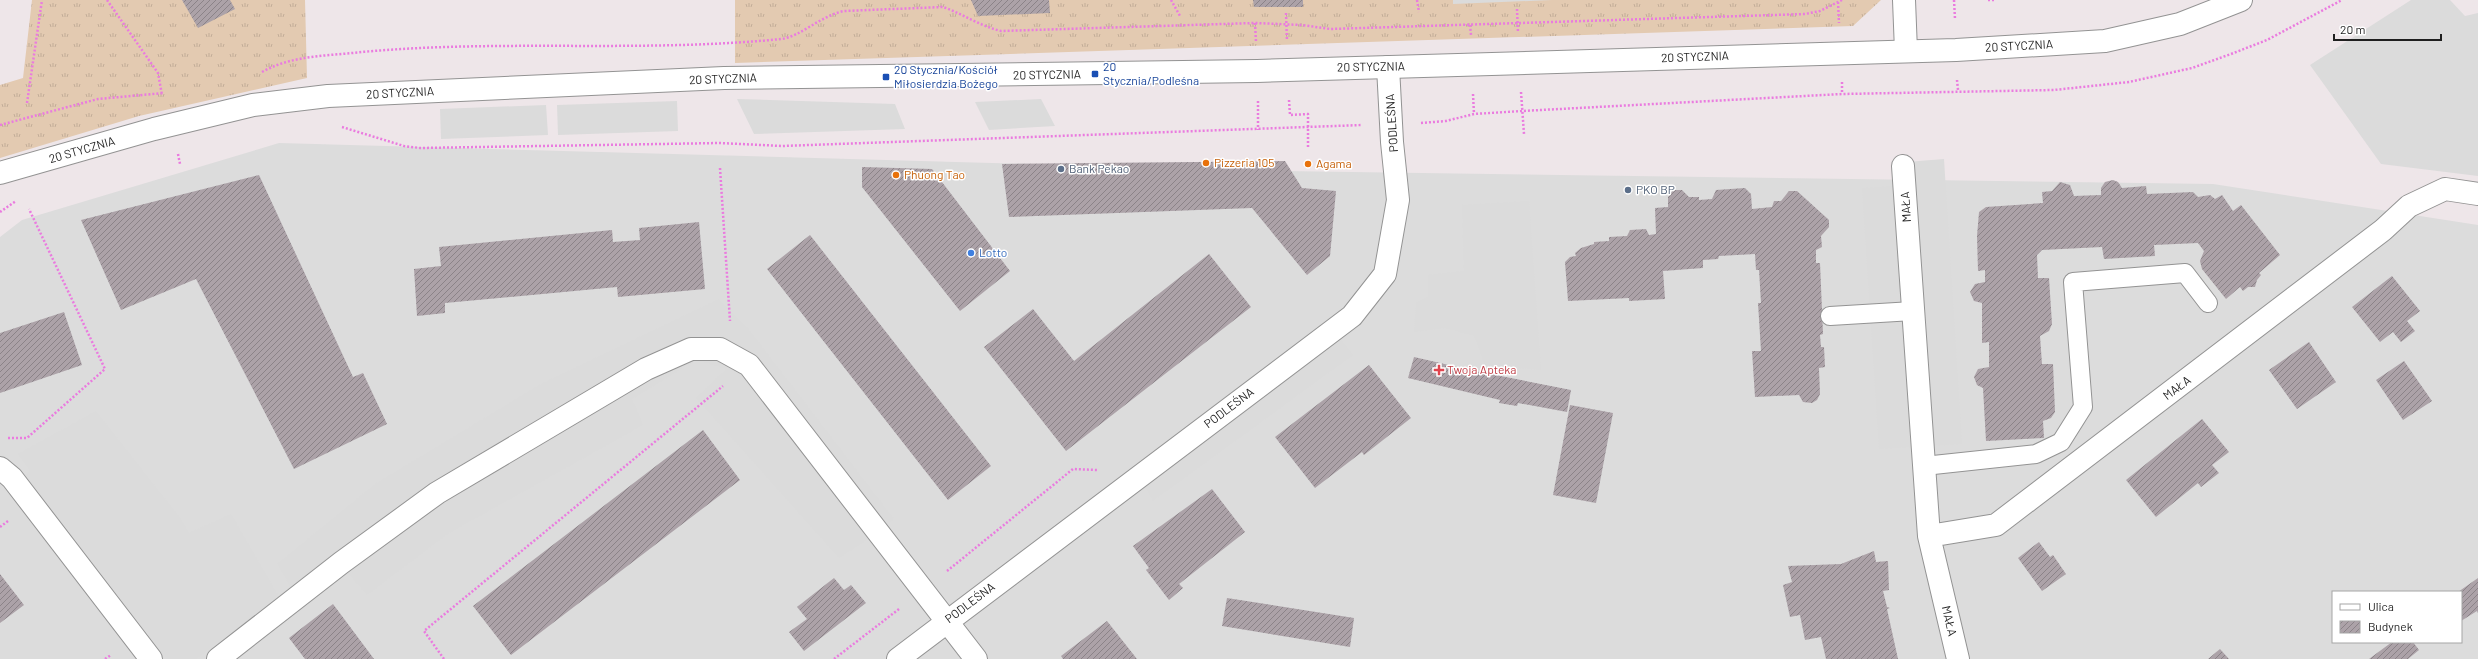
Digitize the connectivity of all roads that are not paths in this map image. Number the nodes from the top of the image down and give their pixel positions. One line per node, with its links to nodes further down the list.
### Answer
1 (1904, 0): 3 (street)
2 (2241, 0): 3 (street, 20 STYCZNIA)
3 (1906, 51): 4 (street, 20 STYCZNIA)
4 (1388, 67): 6 (street, 20 STYCZNIA); 14 (street, PODLEŚNA)
5 (1903, 166): 9 (street, MAŁA)
6 (0, 173)
7 (2478, 194): 13 (street, MAŁA)
8 (2208, 302): 11 (lane)
9 (1913, 311): 10 (lane); 11 (street, MAŁA)
10 (1830, 316)
11 (1924, 466): 13 (street, MAŁA)
12 (0, 468): 15 (street)
13 (1929, 536): 19 (street, MAŁA)
14 (947, 620): 16 (street); 17 (street, PODLEŚNA); 18 (street)
15 (151, 659)
16 (218, 659)
17 (898, 659)
18 (976, 659)
19 (1958, 659)

